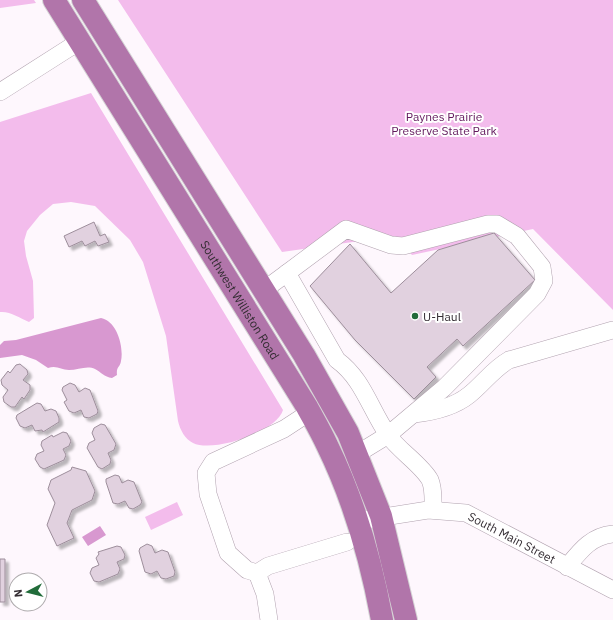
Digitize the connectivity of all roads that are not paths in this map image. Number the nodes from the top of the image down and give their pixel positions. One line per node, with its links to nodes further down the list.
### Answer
1 (54, 0): 3 (highway, Southwest Williston Road)
2 (83, 0): 6 (highway, Southwest Williston Road)
3 (80, 41): 4 (street); 10 (highway, Southwest Williston Road)
4 (0, 92)
5 (287, 273): 6 (street); 8 (street); 11 (street)
6 (264, 290): 9 (highway, Southwest Williston Road)
7 (613, 330): 11 (street)
8 (337, 360): 9 (street); 12 (street)
9 (312, 368): 13 (highway, Southwest Williston Road)
10 (310, 412): 16 (highway, Southwest Williston Road); 20 (street)
11 (414, 414): 12 (street)
12 (388, 435): 13 (street); 14 (street)
13 (357, 454): 15 (highway, Southwest Williston Road)
14 (433, 510): 15 (street, South Main Street); 19 (street, South Main Street)
15 (381, 516): 16 (street, South Main Street); 24 (highway, Southwest Williston Road)
16 (358, 521): 23 (highway, Southwest Williston Road)
17 (613, 534): 19 (street)
18 (348, 542): 20 (street)
19 (567, 567): 21 (street, South Main Street)
20 (257, 574): 22 (street)
21 (613, 590)
22 (269, 620)
23 (382, 620)
24 (406, 620)

